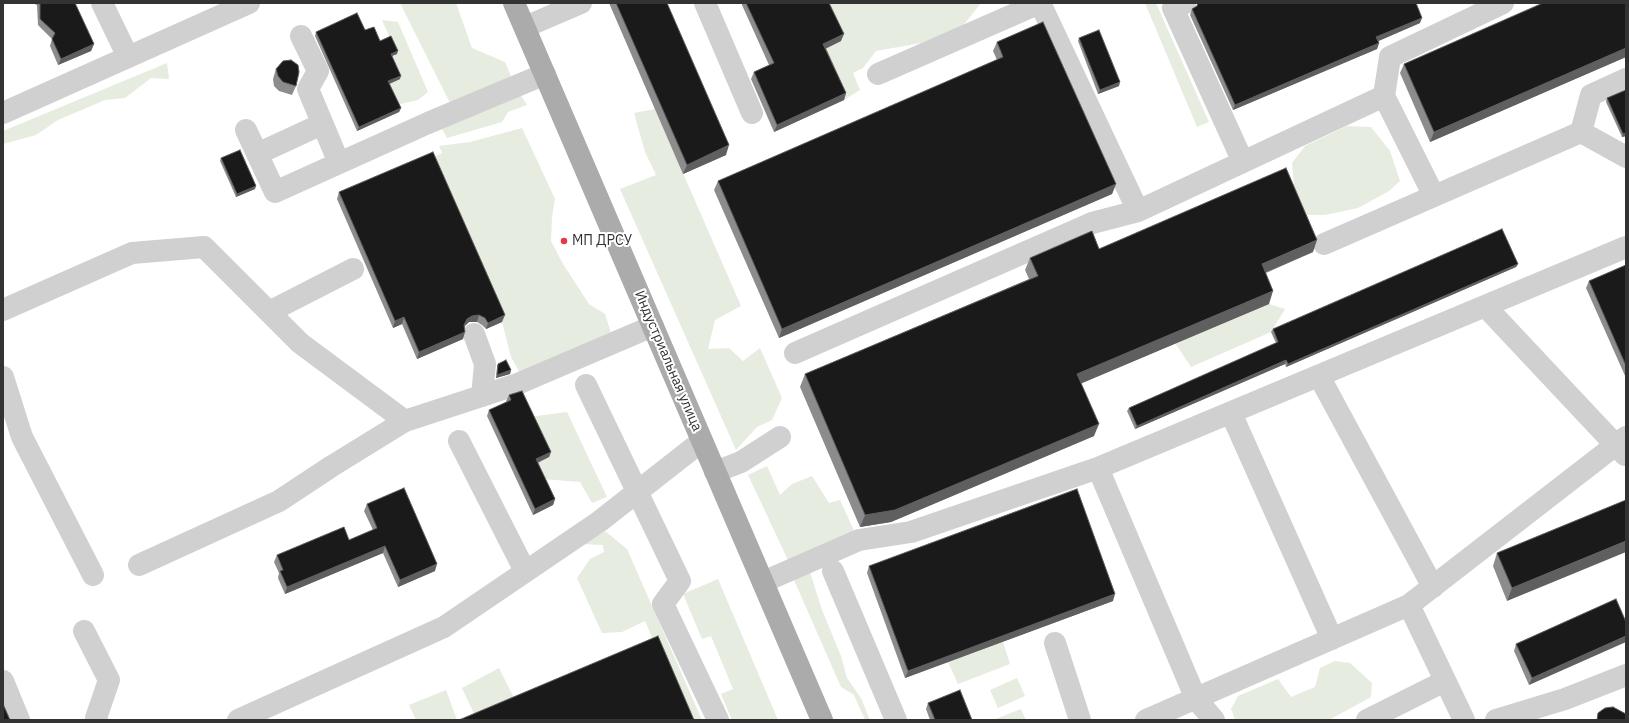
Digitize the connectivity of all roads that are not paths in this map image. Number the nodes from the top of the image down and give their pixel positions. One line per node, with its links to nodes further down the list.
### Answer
1 (102, 3): 11 (lane)
2 (248, 3): 11 (lane)
3 (514, 3): 9 (main road, Индустриальная улица)
4 (581, 3): 9 (lane)
5 (705, 3): 17 (lane)
6 (1040, 3): 13 (lane); 26 (lane)
7 (1185, 3): 23 (lane)
8 (1503, 3): 15 (lane)
9 (525, 27): 12 (main road, Индустриальная улица)
10 (301, 36): 18 (lane)
11 (128, 57): 16 (lane)
12 (545, 74): 24 (lane); 33 (main road, Индустриальная улица)
13 (878, 74)
14 (1626, 79): 20 (lane)
15 (1384, 96): 23 (lane); 25 (lane)
16 (3, 113)
17 (752, 113)
18 (322, 124): 21 (lane); 24 (lane)
19 (246, 130): 21 (lane)
20 (1581, 132): 22 (lane); 25 (lane)
21 (257, 154): 24 (lane)
22 (1626, 157)
23 (1243, 162): 26 (lane)
24 (339, 163)
25 (1434, 196): 27 (lane)
26 (1138, 211): 35 (lane)
27 (1324, 244)
28 (1626, 247): 30 (lane)
29 (354, 269): 32 (lane)
30 (1485, 306): 36 (lane); 45 (lane)
31 (3, 310): 32 (lane)
32 (269, 312): 41 (lane)
33 (653, 326): 39 (lane); 44 (main road, Индустриальная улица)
34 (474, 334): 39 (lane)
35 (795, 354)
36 (1319, 376): 40 (lane); 54 (lane)
37 (3, 377): 52 (lane)
38 (586, 385): 48 (lane)
39 (482, 396): 41 (lane)
40 (1231, 413): 46 (lane); 57 (lane)
41 (405, 421): 49 (lane)
42 (780, 436): 47 (lane)
43 (459, 441): 50 (lane)
44 (702, 441): 47 (main road, Индустриальная улица); 48 (lane)
45 (1623, 446): 54 (lane)
46 (1098, 468): 53 (lane); 62 (lane)
47 (715, 472): 53 (main road, Индустриальная улица)
48 (637, 491): 50 (lane); 66 (lane)
49 (139, 565)
50 (526, 571): 65 (lane)
51 (833, 571): 68 (lane)
52 (93, 575)
53 (763, 582): 67 (main road, Индустриальная улица)
54 (1433, 587): 55 (lane)
55 (1409, 605): 57 (lane); 61 (lane)
56 (84, 631): 64 (lane)
57 (1332, 639): 62 (lane)
58 (1055, 643): 69 (lane)
59 (1626, 675): 74 (lane)
60 (3, 680): 63 (lane)
61 (1445, 681): 72 (lane); 73 (lane)
62 (1186, 709): 70 (lane); 71 (lane)
63 (19, 720)
64 (97, 720)
65 (238, 720)
66 (718, 720)
67 (822, 720)
68 (896, 720)
69 (1080, 720)
70 (1146, 720)
71 (1214, 720)
72 (1367, 720)
73 (1464, 720)
74 (1496, 720)

